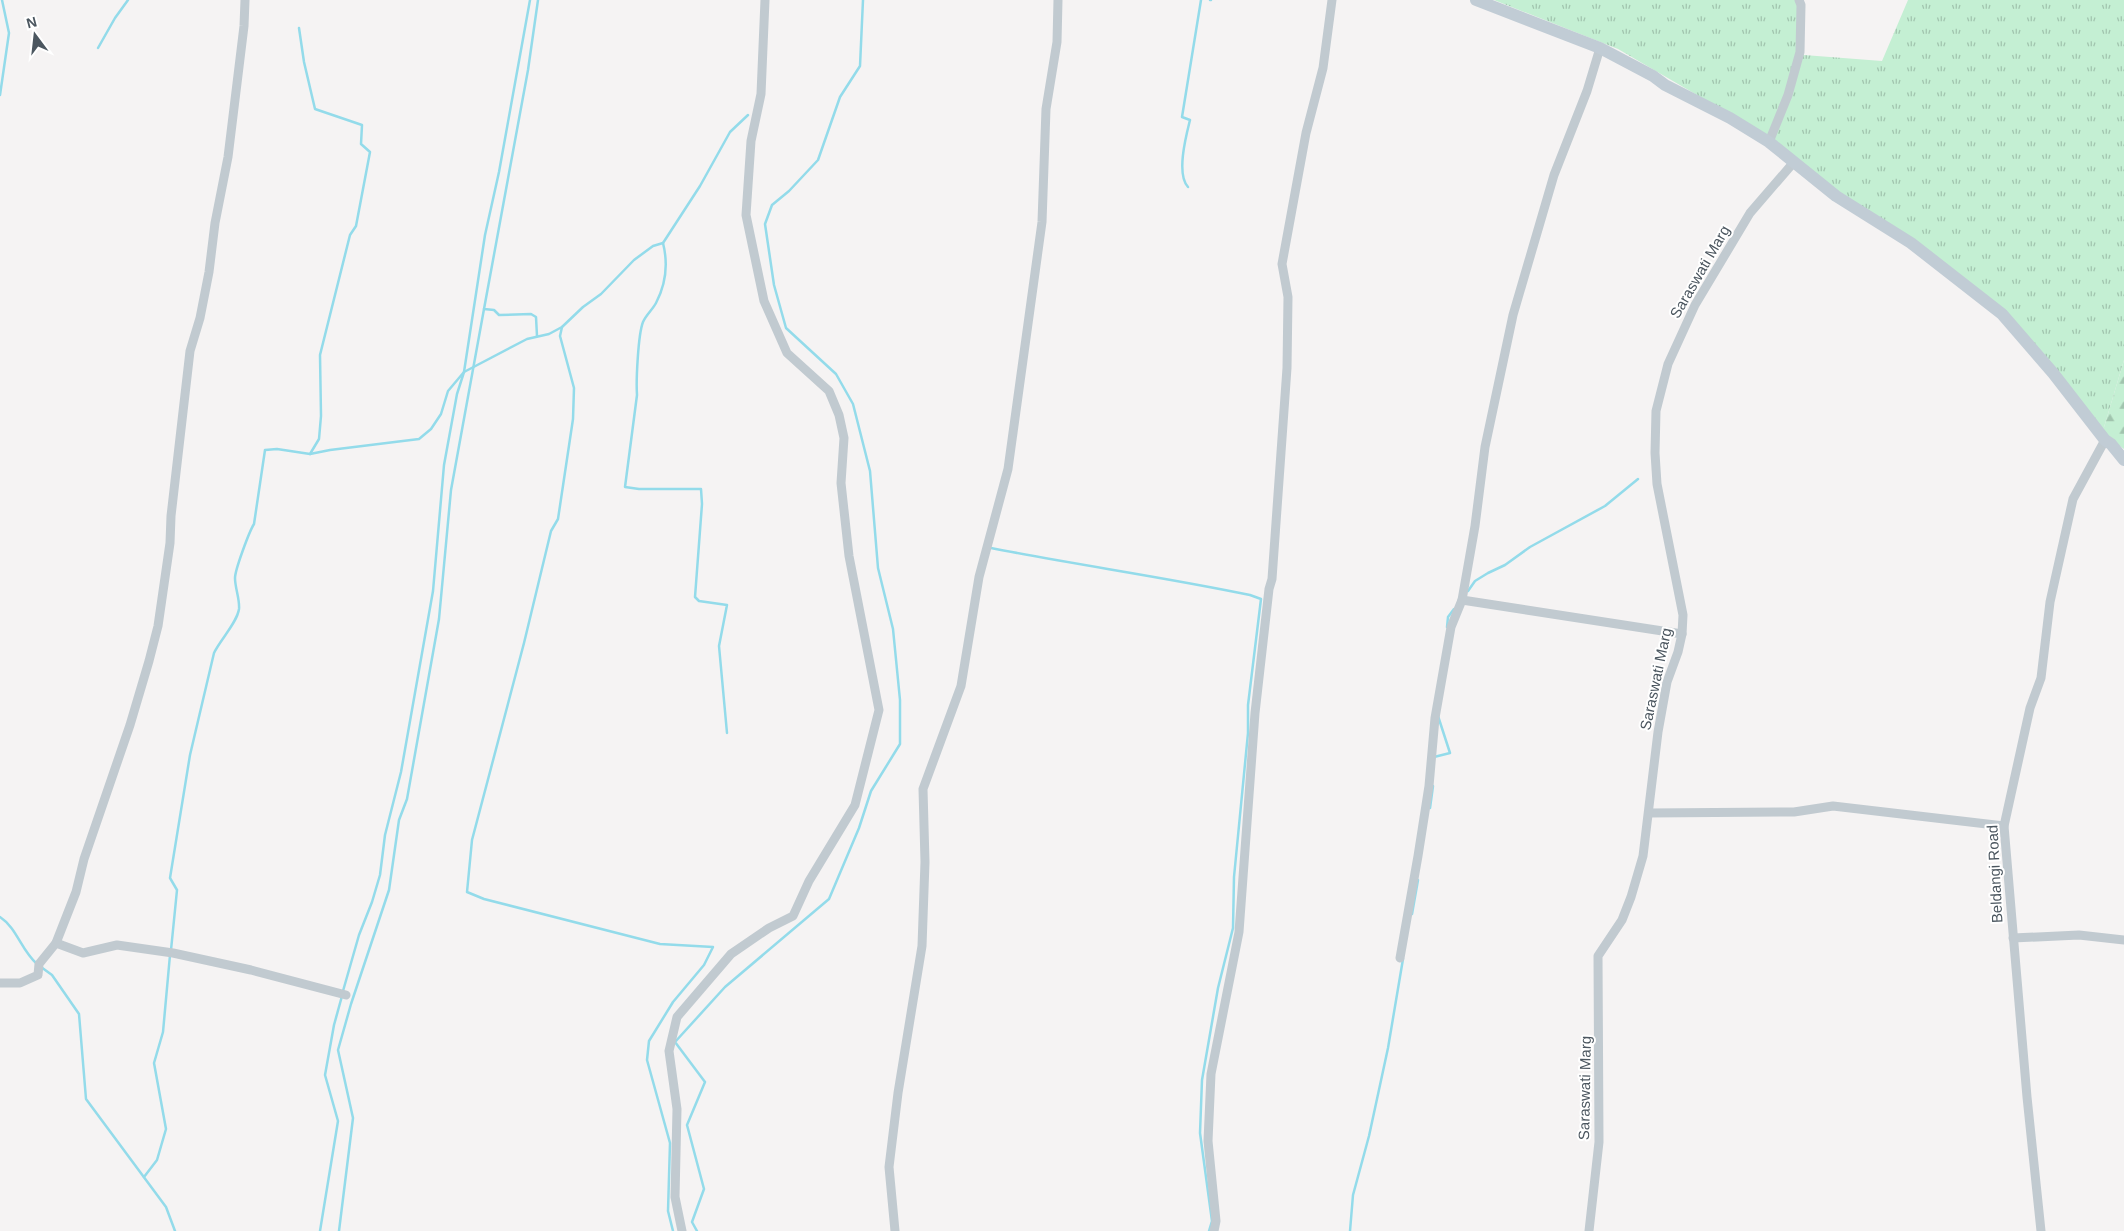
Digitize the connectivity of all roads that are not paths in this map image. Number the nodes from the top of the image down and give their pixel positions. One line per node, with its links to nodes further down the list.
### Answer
1 (245, 0): 18 (street)
2 (765, 0): 22 (street)
3 (1058, 0): 23 (street)
4 (1332, 0): 24 (street)
5 (1476, 0): 7 (street)
6 (1799, 0): 8 (street)
7 (1600, 48): 8 (street); 12 (street)
8 (1769, 142): 9 (street)
9 (1794, 162): 10 (street); 13 (street, Saraswati Marg)
10 (2105, 440): 11 (street); 15 (street, Beldangi Road)
11 (2124, 460)
12 (1462, 600): 13 (street); 19 (street)
13 (1682, 634): 14 (street, Saraswati Marg)
14 (1649, 813): 15 (street); 25 (street, Saraswati Marg)
15 (2004, 826): 16 (street, Beldangi Road)
16 (2013, 938): 17 (street); 26 (street, Beldangi Road)
17 (2124, 940)
18 (56, 942): 20 (street); 21 (street)
19 (1400, 958)
20 (0, 983)
21 (346, 995)
22 (682, 1231)
23 (895, 1231)
24 (1214, 1231)
25 (1589, 1231)
26 (2041, 1231)

